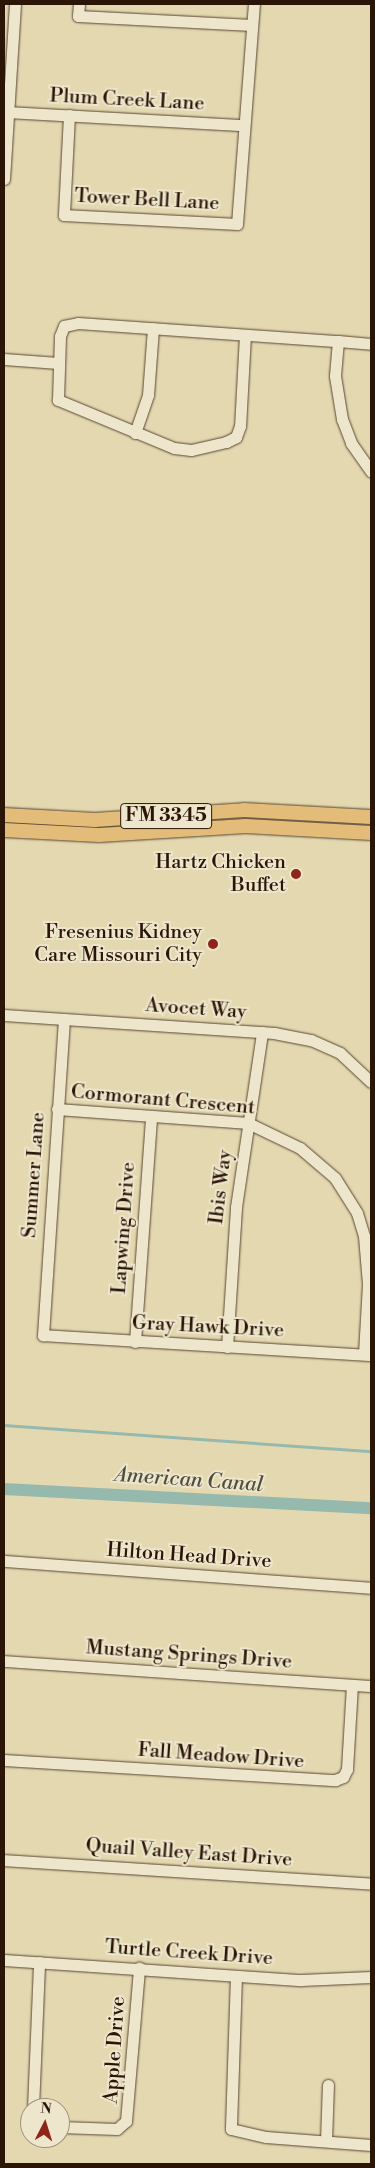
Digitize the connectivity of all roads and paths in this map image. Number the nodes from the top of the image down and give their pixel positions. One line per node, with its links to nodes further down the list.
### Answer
1 (15, 4): 5 (street)
2 (254, 4): 4 (street)
3 (79, 10): 4 (street)
4 (252, 26): 7 (street)
5 (8, 112): 6 (street, Plum Creek Lane); 8 (street)
6 (69, 115): 7 (street, Plum Creek Lane); 7 (street, Tower Bell Lane)
7 (243, 125)
8 (4, 179)
9 (153, 328): 10 (street); 14 (street); 15 (street)
10 (245, 335): 11 (street); 15 (street)
11 (338, 341): 12 (street); 16 (street)
12 (371, 344)
13 (4, 359): 14 (street)
14 (58, 363): 15 (street)
15 (135, 433)
16 (371, 472)
17 (270, 811): 19 (main road, FM 3345); 20 (main road, FM 3345); 21 (main road)
18 (4, 814): 20 (main road, FM 3345)
19 (368, 817): 23 (main road)
20 (136, 818): 24 (main road)
21 (270, 826): 23 (main road, FM 3345); 24 (main road, FM 3345)
22 (4, 830): 24 (main road, FM 3345)
23 (368, 833)
24 (137, 834)
25 (4, 1015): 26 (street, Avocet Way)
26 (64, 1019): 27 (street, Avocet Way); 29 (street, Summer Lane)
27 (262, 1032): 28 (street, Avocet Way); 31 (street, Ibis Way)
28 (371, 1082)
29 (57, 1109): 30 (street, Cormorant Crescent); 32 (street, Summer Lane)
30 (150, 1117): 31 (street, Cormorant Crescent); 33 (street, Lapwing Drive)
31 (248, 1123): 34 (street, Ibis Way); 35 (street, Cormorant Crescent)
32 (44, 1335): 33 (street, Gray Hawk Drive)
33 (135, 1342): 34 (street, Gray Hawk Drive)
34 (227, 1347): 35 (street, Gray Hawk Drive)
35 (368, 1355)
36 (4, 1561): 37 (street, Hilton Head Drive)
37 (371, 1588)
38 (4, 1661): 39 (street, Mustang Springs Drive)
39 (352, 1685): 40 (street, Mustang Springs Drive); 41 (street, Fall Meadow Drive)
40 (371, 1686)
41 (4, 1760)
42 (4, 1860): 43 (street, Quail Valley East Drive)
43 (371, 1884)
44 (4, 1960): 45 (street, Turtle Creek Drive)
45 (39, 1962): 46 (street, Turtle Creek Drive); 50 (street)
46 (139, 1968): 47 (street, Turtle Creek Drive); 51 (street, Apple Drive)
47 (236, 1976): 48 (street, Turtle Creek Drive); 52 (street)
48 (371, 1977)
49 (328, 2085): 52 (street)
50 (33, 2098)
51 (70, 2127)
52 (326, 2141): 53 (street)
53 (371, 2145)

